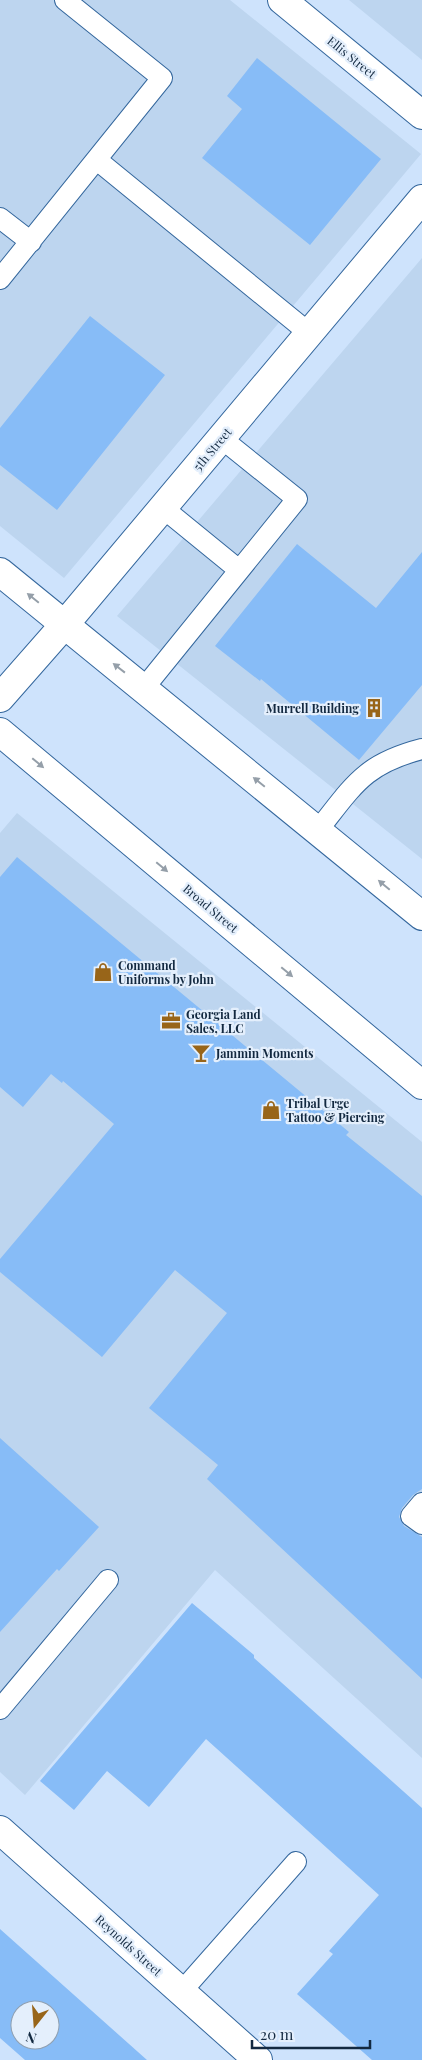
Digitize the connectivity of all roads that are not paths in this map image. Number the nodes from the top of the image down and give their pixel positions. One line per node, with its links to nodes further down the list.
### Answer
1 (65, 0): 4 (lane)
2 (282, 0): 3 (main road, Ellis Street)
3 (422, 115)
4 (97, 160): 7 (lane); 9 (lane)
5 (422, 199): 9 (main road, 5th Street)
6 (0, 218): 7 (lane)
7 (31, 242): 8 (lane)
8 (0, 279)
9 (309, 333): 10 (main road, 5th Street)
10 (221, 438): 11 (main road, 5th Street); 12 (lane)
11 (163, 508): 12 (lane); 14 (main road, 5th Street)
12 (239, 570): 15 (lane)
13 (0, 572): 14 (main road, one-way to 13)
14 (65, 624): 15 (main road, one-way to 14); 16 (main road, 5th Street)
15 (144, 688): 19 (main road, one-way to 15)
16 (0, 698)
17 (0, 732): 21 (main road, Broad Street, one-way to 21)
18 (422, 749): 19 (lane)
19 (318, 830): 20 (main road, one-way to 19)
20 (422, 916)
21 (422, 1085)
22 (422, 1503): 23 (lane)
23 (422, 1524)
24 (108, 1580): 25 (lane)
25 (0, 1709)
26 (0, 1830): 28 (main road, Reynolds Street)
27 (296, 1862): 28 (lane)
28 (182, 1991): 29 (main road, Reynolds Street)
29 (258, 2060)

